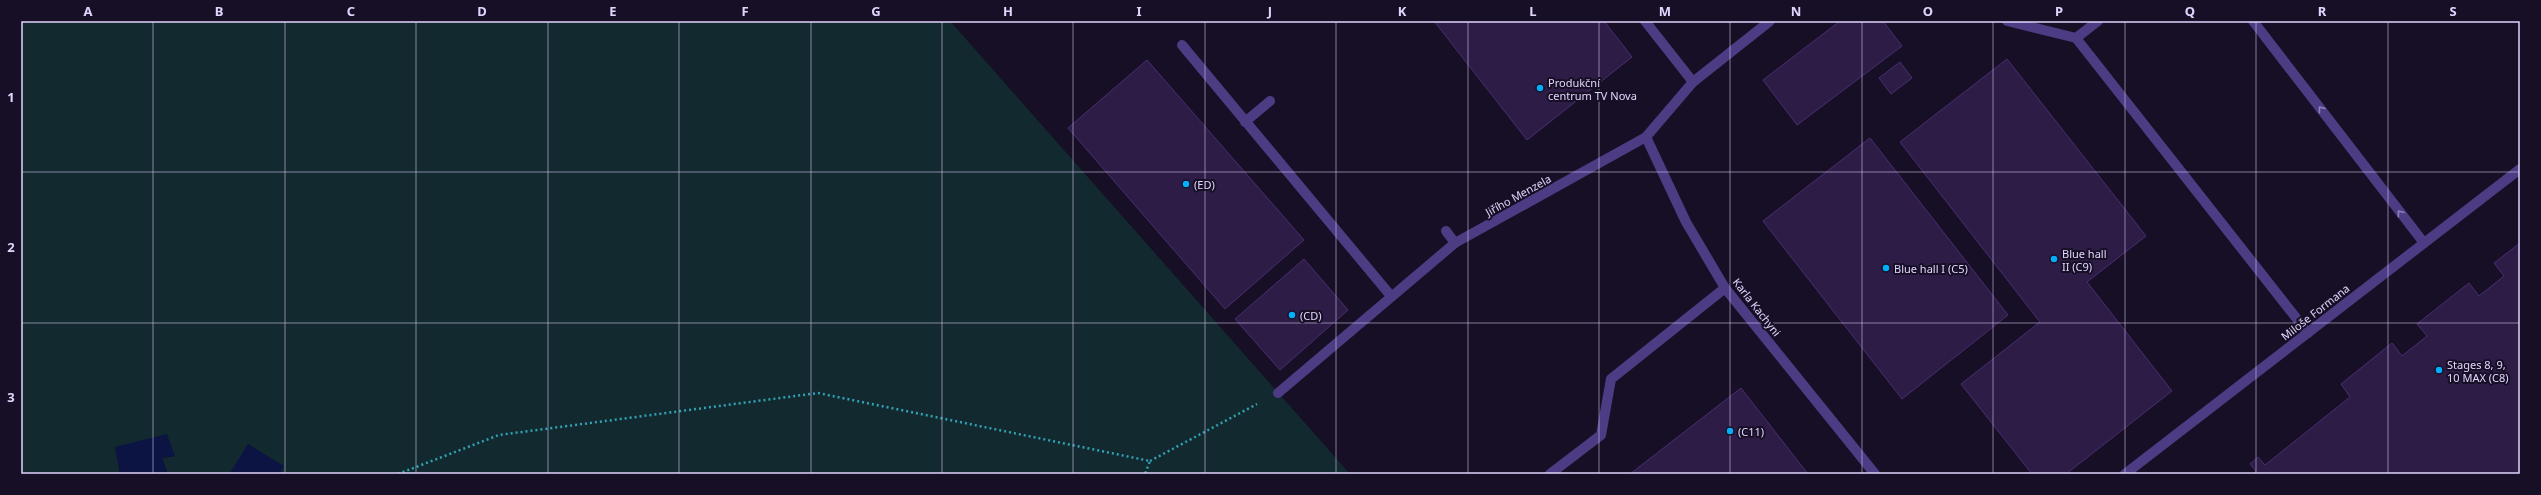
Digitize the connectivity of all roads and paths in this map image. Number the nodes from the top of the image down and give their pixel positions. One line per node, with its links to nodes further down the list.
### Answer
1 (1645, 21): 8 (lane)
2 (1770, 21): 8 (lane, Jiřího Menzela)
3 (2007, 21): 6 (lane)
4 (2098, 21): 6 (lane)
5 (2253, 21): 15 (lane, one-way to 5)
6 (2076, 38): 18 (lane)
7 (1182, 45): 10 (lane)
8 (1693, 82): 11 (lane, Jiřího Menzela)
9 (1270, 101): 10 (lane)
10 (1246, 122): 17 (lane)
11 (1646, 137): 14 (lane, Jiřího Menzela); 16 (lane, Karla Kachyni)
12 (2520, 169): 15 (lane, Miloše Formana)
13 (1446, 231): 14 (lane)
14 (1455, 244): 17 (lane, Jiřího Menzela)
15 (2424, 244): 18 (lane, Miloše Formana)
16 (1725, 288): 23 (lane); 24 (lane, Karla Kachyni)
17 (1391, 296): 19 (lane, Jiřího Menzela)
18 (2308, 333): 25 (lane, Miloše Formana)
19 (1278, 393): 20 (path)
20 (1150, 462): 21 (path); 22 (path)
21 (398, 474)
22 (1145, 474)
23 (1550, 474)
24 (1876, 474)
25 (2125, 474)

